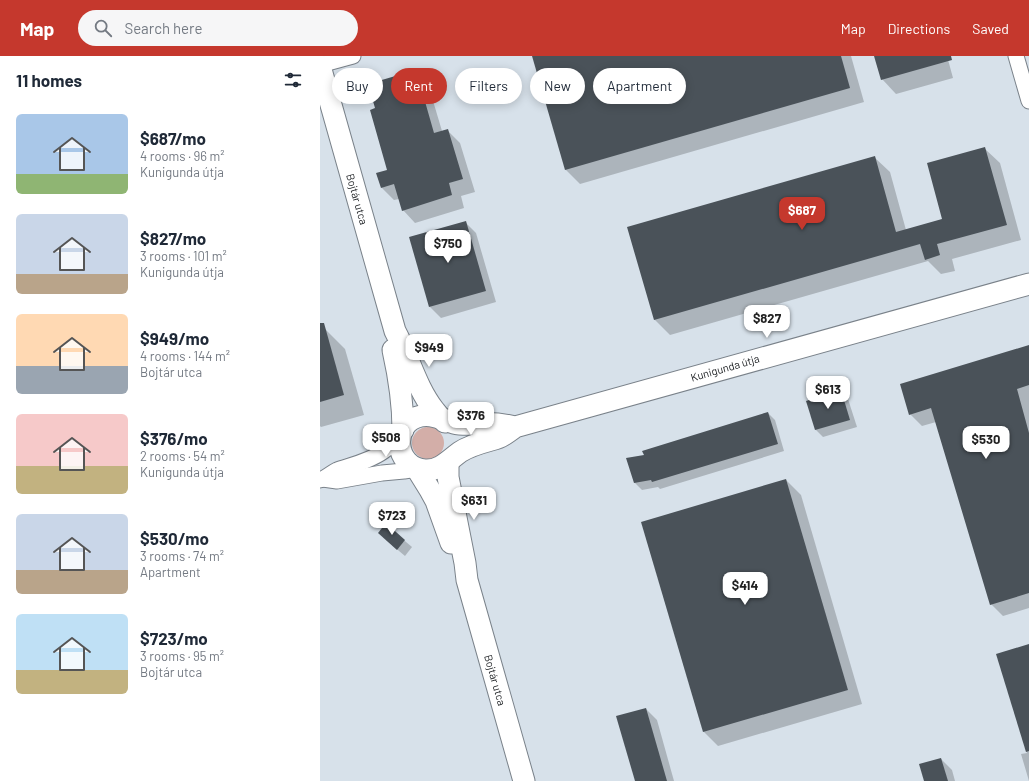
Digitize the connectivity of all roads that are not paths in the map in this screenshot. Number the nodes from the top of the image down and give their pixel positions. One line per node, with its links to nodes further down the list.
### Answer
1 (353, 56): 3 (street)
2 (1016, 56): 4 (street)
3 (320, 65): 6 (street, Bojtár utca)
4 (1029, 101)
5 (1029, 284): 8 (street, Kunigunda útja)
6 (395, 332): 7 (street, Bojtár utca); 9 (street, Bojtár utca)
7 (441, 419): 8 (street, Kunigunda útja); 9 (street, Kunigunda útja); 10 (street)
8 (515, 427): 10 (street, Kunigunda útja)
9 (403, 430): 11 (street); 12 (street, Kunigunda útja)
10 (448, 462): 11 (street, Kunigunda útja); 13 (street, Bojtár utca)
11 (417, 468): 12 (street, Kunigunda útja); 13 (street, Bojtár utca)
12 (321, 479)
13 (467, 580): 14 (street, Bojtár utca)
14 (524, 781)

